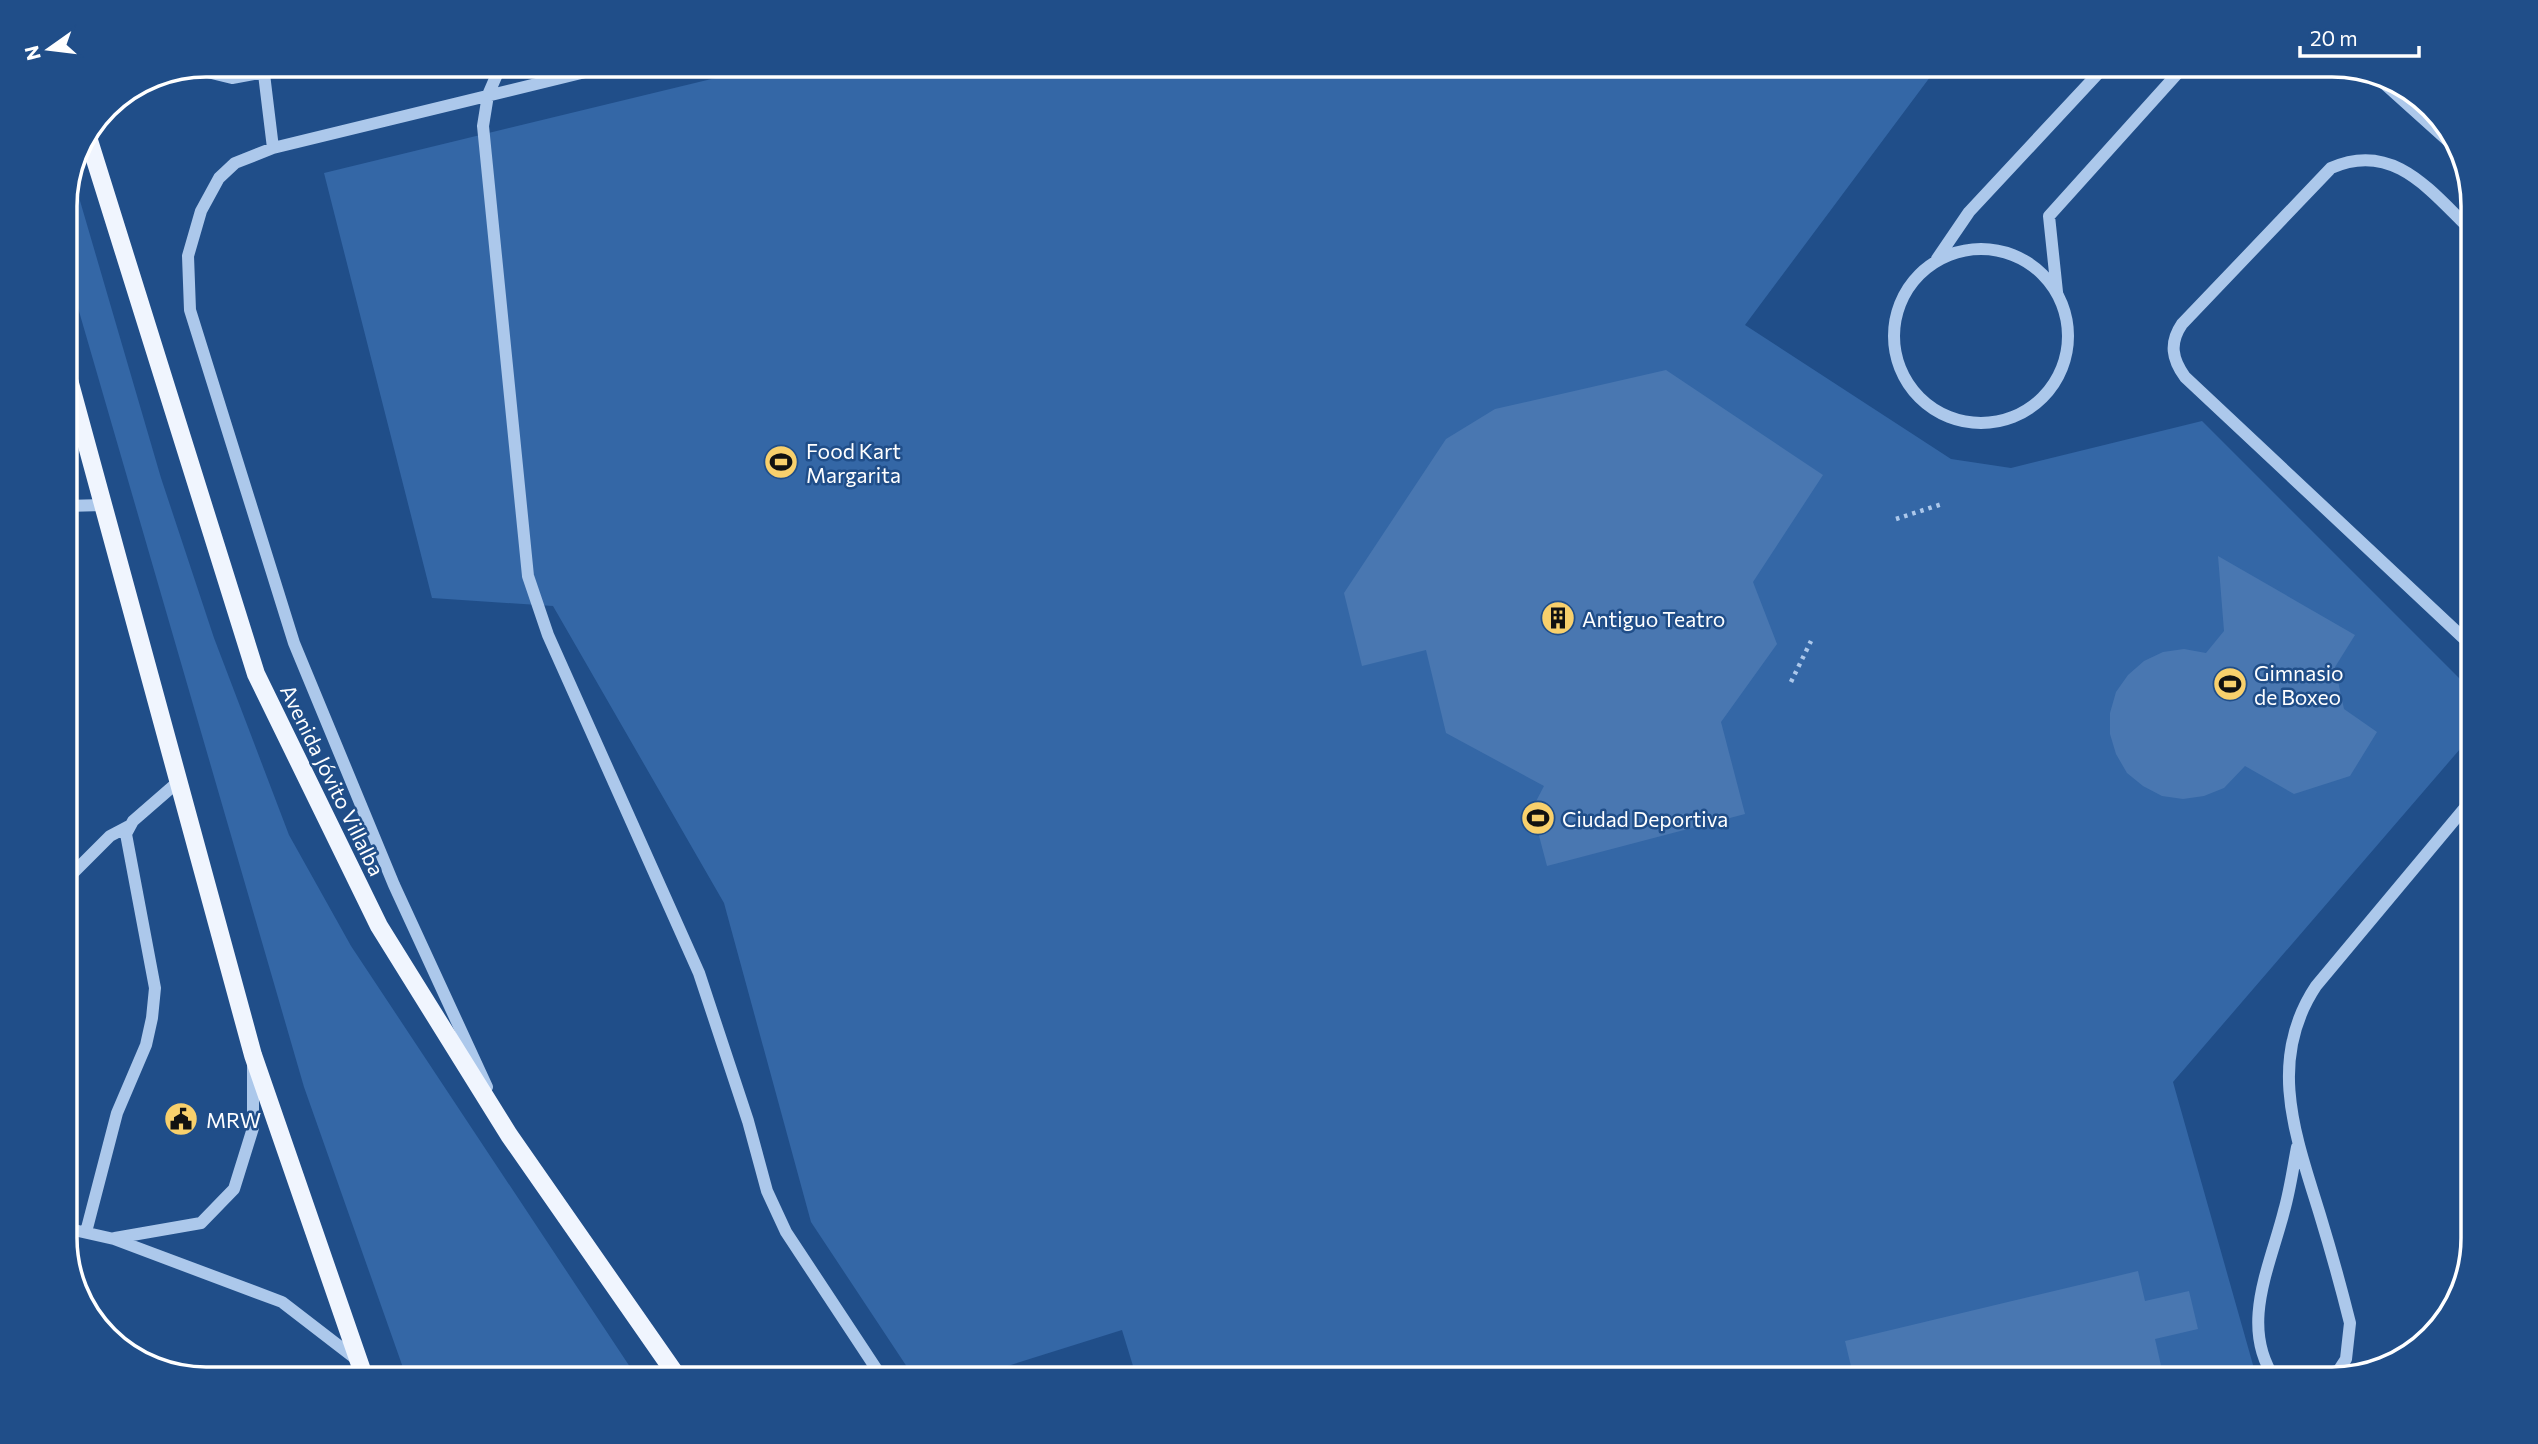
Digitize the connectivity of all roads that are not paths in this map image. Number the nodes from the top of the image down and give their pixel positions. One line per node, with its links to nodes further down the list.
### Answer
1 (264, 77): 10 (street)
2 (496, 77): 7 (street)
3 (565, 77): 7 (street)
4 (2095, 77): 12 (street)
5 (2174, 77): 13 (street)
6 (2396, 94): 8 (street)
7 (488, 96): 10 (street); 34 (street)
8 (2436, 130)
9 (92, 146): 23 (main road, Avenida Jóvito Villalba)
10 (273, 148): 23 (street)
11 (2461, 220): 17 (street)
12 (1937, 259): 13 (street); 13 (street)
13 (2057, 292)
14 (77, 408): 15 (main road)
15 (104, 505): 16 (street); 18 (main road)
16 (77, 506)
17 (2461, 637)
18 (179, 781): 20 (street); 22 (main road)
19 (2461, 812): 24 (street)
20 (129, 826): 21 (street); 26 (street)
21 (77, 869)
22 (253, 1055): 27 (street); 29 (main road)
23 (509, 1135): 28 (main road, Avenida Jóvito Villalba)
24 (2298, 1143): 30 (street); 35 (street)
25 (77, 1230): 26 (street)
26 (86, 1232): 27 (street)
27 (114, 1238): 29 (street)
28 (637, 1320): 32 (main road); 33 (main road, Avenida Jóvito Villalba)
29 (356, 1359): 31 (main road)
30 (2341, 1366)
31 (360, 1367)
32 (658, 1367)
33 (670, 1367)
34 (875, 1367)
35 (2269, 1367)

